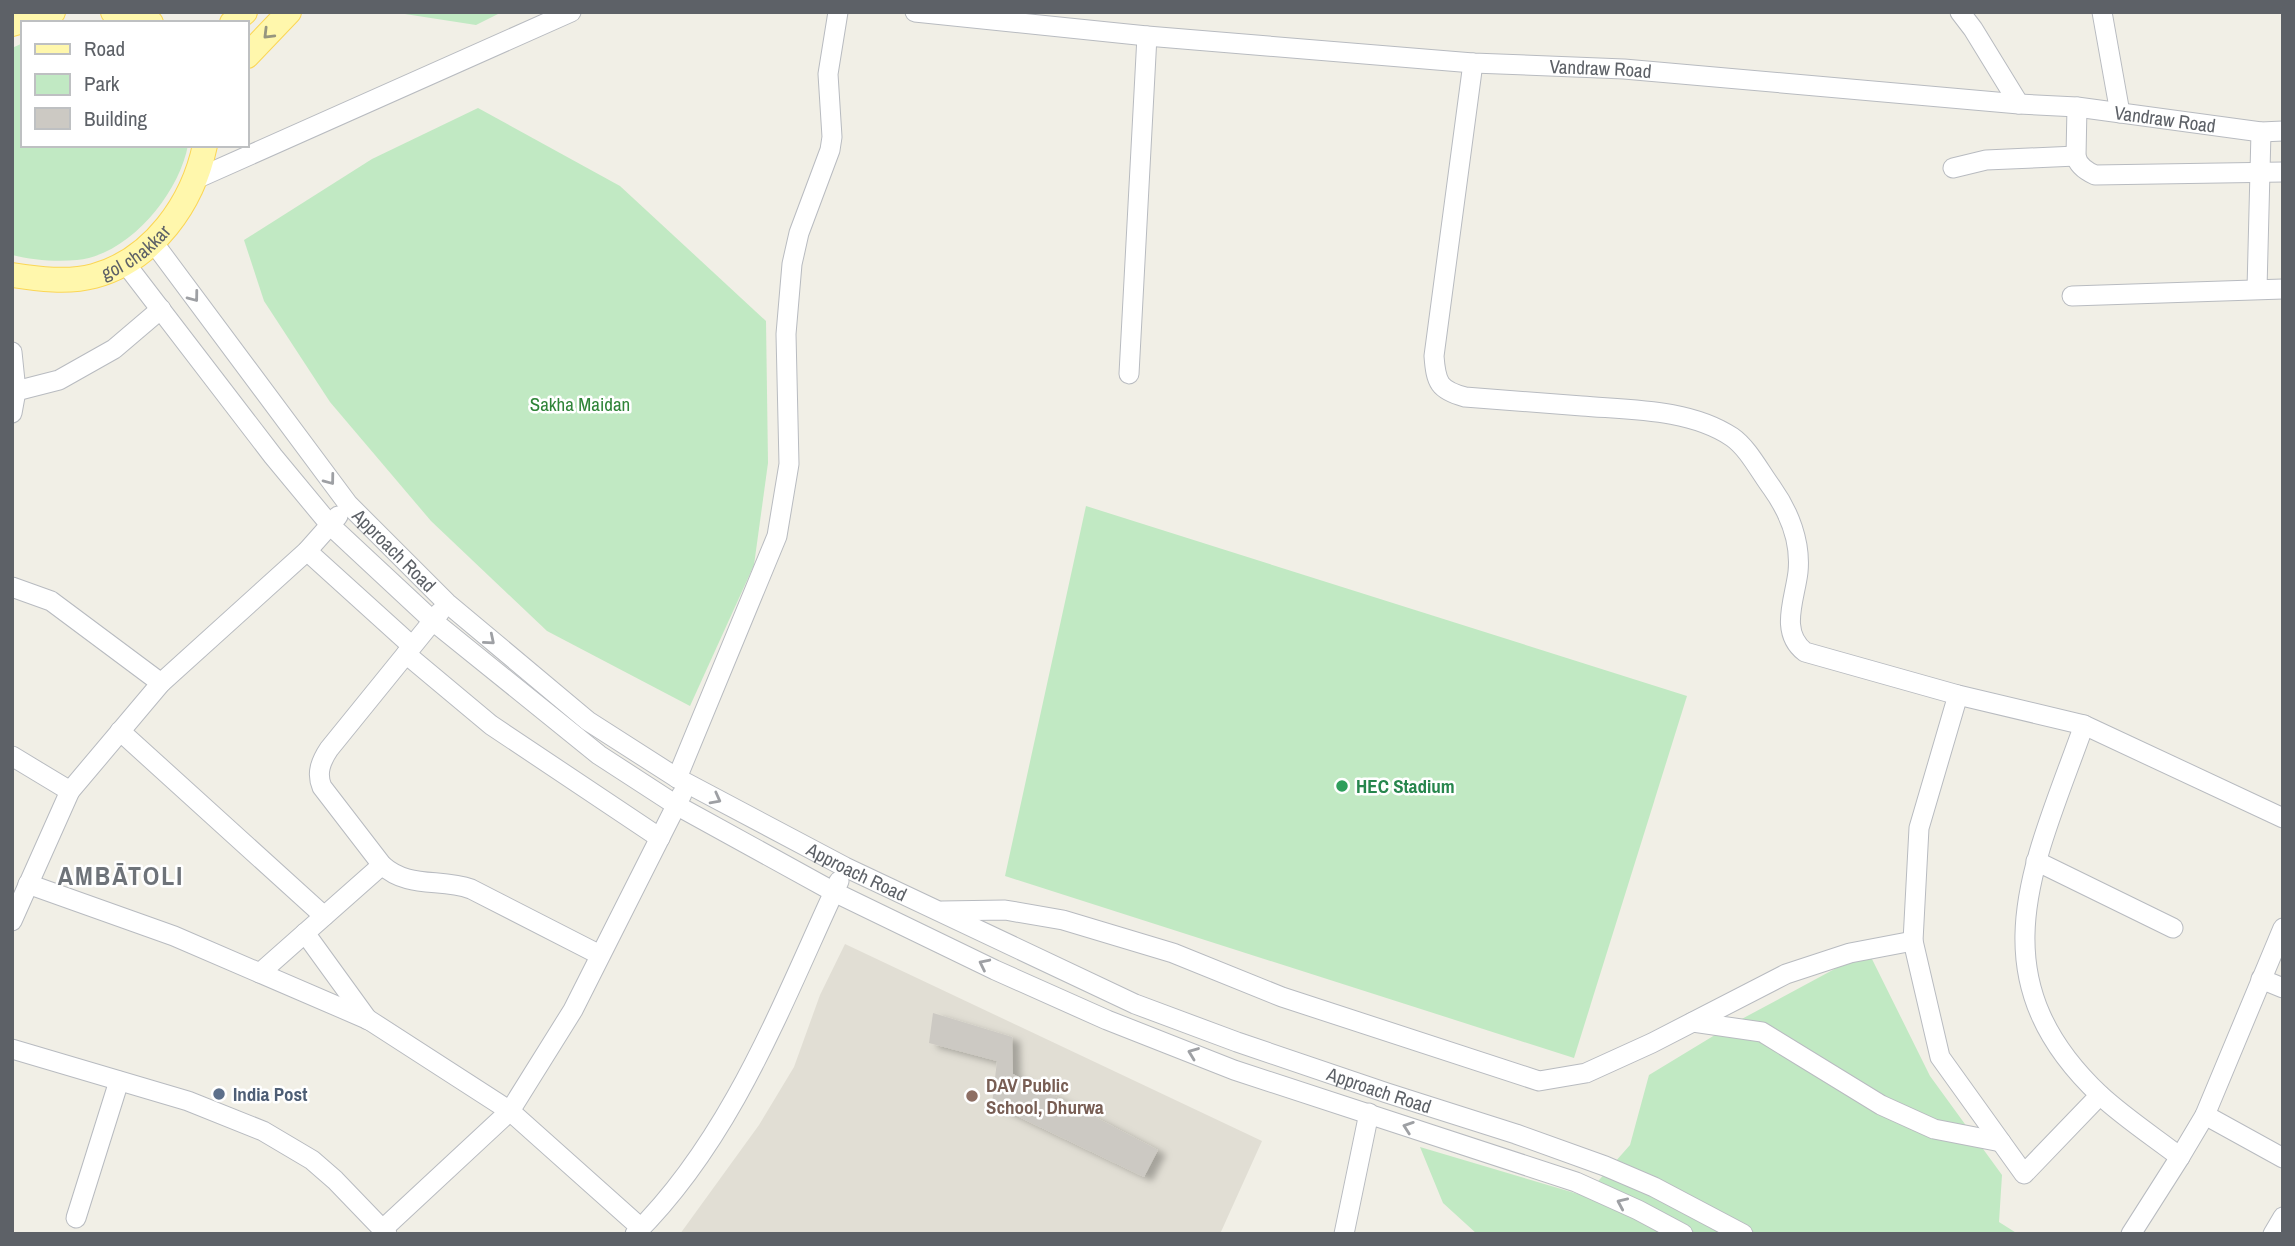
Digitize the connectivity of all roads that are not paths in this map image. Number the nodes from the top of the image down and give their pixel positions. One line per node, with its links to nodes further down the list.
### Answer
1 (52, 12): 9 (main road)
2 (289, 12): 12 (main road, one-way to 12)
3 (571, 12): 24 (street)
4 (838, 12): 48 (street)
5 (915, 12): 11 (street, Vandraw Road)
6 (1960, 12): 14 (street)
7 (2102, 12): 16 (street)
8 (117, 13): 10 (main road)
9 (17, 19)
10 (144, 21)
11 (1147, 36): 13 (street, Vandraw Road); 33 (street)
12 (248, 55)
13 (1473, 64): 14 (street, Vandraw Road); 44 (street)
14 (2019, 104): 15 (street, Vandraw Road)
15 (2077, 107): 16 (street, Vandraw Road); 20 (street)
16 (2120, 113): 18 (street, Vandraw Road)
17 (2283, 131): 18 (street, Vandraw Road)
18 (2261, 132): 23 (street)
19 (204, 147): 24 (main road, gol chakkar)
20 (2076, 156): 21 (street); 23 (street)
21 (1953, 168)
22 (2283, 172): 23 (street)
23 (2260, 173): 28 (street)
24 (196, 179): 25 (main road, gol chakkar)
25 (153, 242): 26 (main road, gol chakkar); 36 (street, Approach Road, one-way to 36)
26 (125, 263): 27 (main road, gol chakkar); 31 (street, Approach Road)
27 (12, 275)
28 (2258, 289): 29 (street); 30 (street)
29 (2283, 289)
30 (2072, 296)
31 (162, 309): 34 (street); 37 (street, Approach Road)
32 (12, 352): 34 (street)
33 (1129, 374)
34 (16, 391): 35 (street)
35 (12, 413)
36 (348, 504): 37 (street); 40 (street, Approach Road)
37 (331, 526): 38 (street); 41 (street, Approach Road)
38 (307, 551): 42 (street); 43 (street)
39 (12, 587): 43 (street)
40 (447, 603): 41 (street); 48 (street, Approach Road, one-way to 48)
41 (433, 621): 42 (street); 50 (street, Approach Road)
42 (409, 650): 52 (street); 54 (street)
43 (161, 683): 46 (street)
44 (1958, 695): 45 (street); 64 (street)
45 (2084, 725): 51 (street); 53 (street)
46 (120, 731): 49 (street); 59 (street)
47 (12, 756): 49 (street)
48 (682, 781): 50 (street); 55 (street, Approach Road, one-way to 55)
49 (70, 792): 56 (street)
50 (676, 806): 52 (street); 57 (street, Approach Road)
51 (2283, 818)
52 (660, 838): 65 (street)
53 (2036, 861): 61 (street); 73 (street)
54 (382, 865): 59 (street); 65 (street)
55 (845, 867): 57 (street); 58 (street, Approach Road)
56 (28, 884): 60 (street); 66 (street)
57 (834, 892): 75 (street, Approach Road, one-way to 57); 82 (street)
58 (938, 911): 70 (street); 86 (street, Approach Road)
59 (324, 916): 63 (street)
60 (12, 921)
61 (2172, 928)
62 (2283, 928): 67 (street)
63 (305, 933): 66 (street); 69 (street)
64 (1913, 941): 70 (street); 77 (street)
65 (600, 955): 74 (street)
66 (260, 973): 69 (street)
67 (2261, 979): 68 (street); 76 (street)
68 (2283, 988)
69 (369, 1020): 74 (street)
70 (1693, 1022): 77 (street)
71 (12, 1049): 72 (street)
72 (119, 1081): 81 (street); 83 (street)
73 (2100, 1095): 77 (street); 78 (street)
74 (510, 1111): 82 (street); 83 (street)
75 (1369, 1113): 84 (street); 85 (street, Approach Road, one-way to 75)
76 (2205, 1115): 78 (street); 79 (street)
77 (2001, 1142)
78 (2180, 1157): 87 (street)
79 (2283, 1158)
80 (2283, 1217): 88 (street)
81 (76, 1218)
82 (638, 1231)
83 (385, 1232)
84 (1344, 1234)
85 (1683, 1234)
86 (1743, 1234)
87 (2131, 1234)
88 (2273, 1234)

